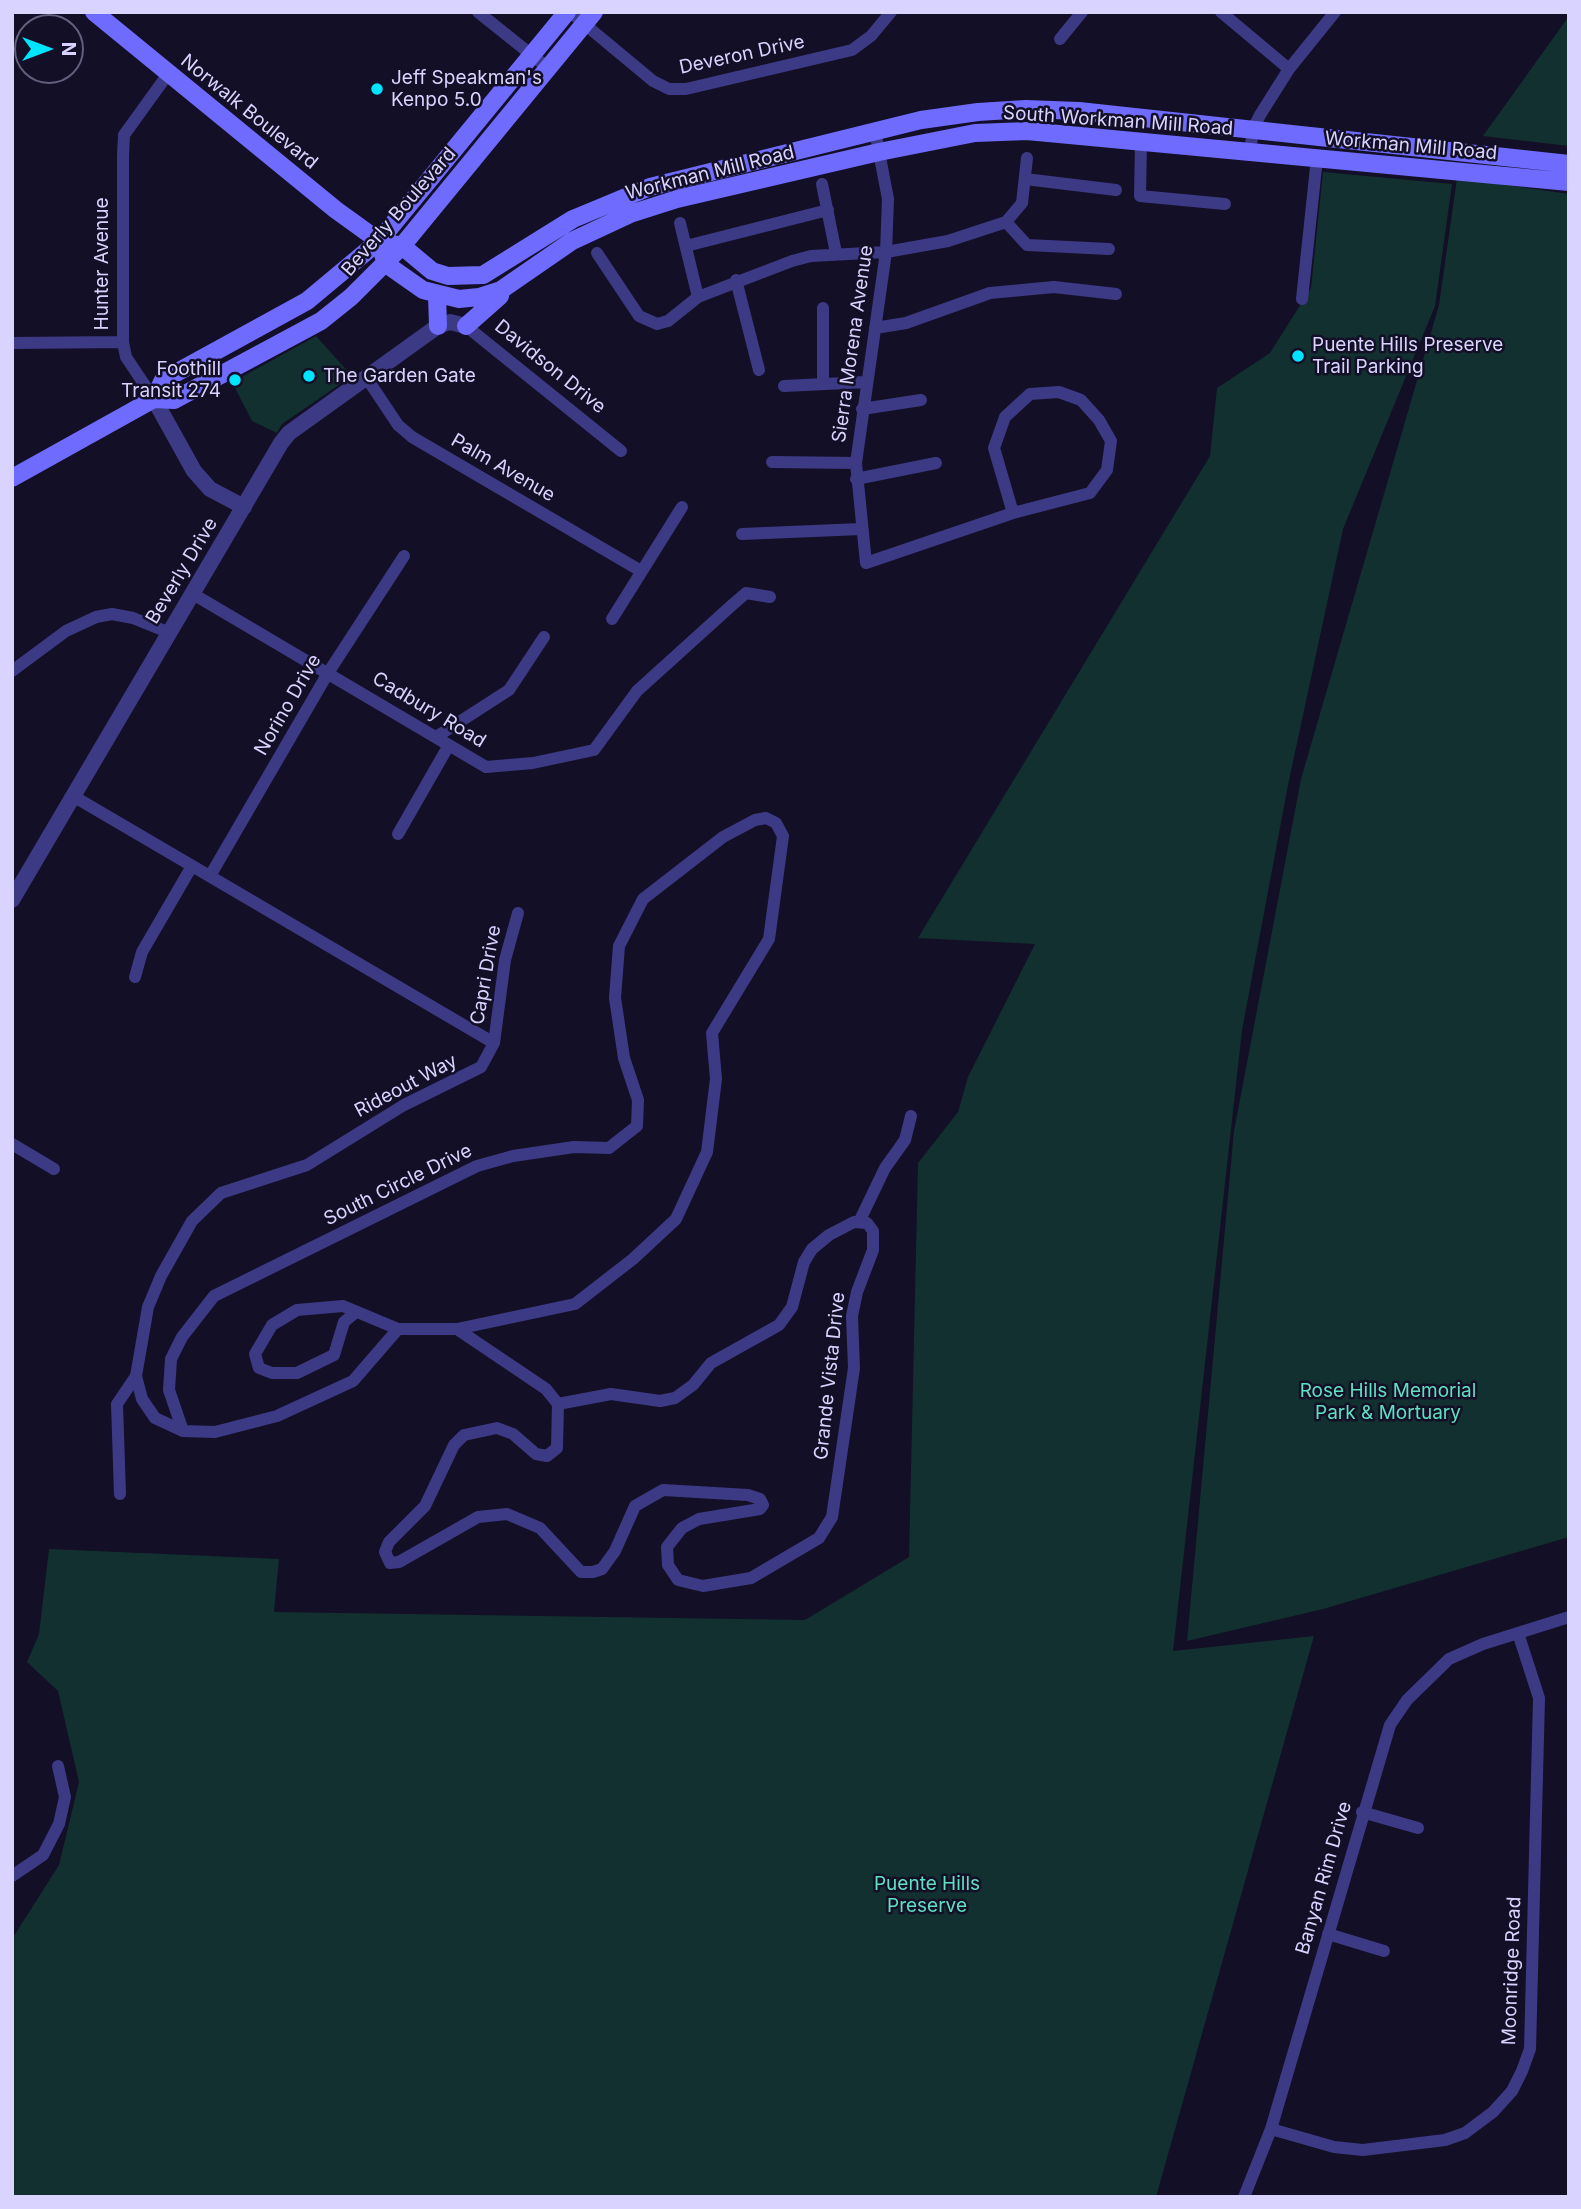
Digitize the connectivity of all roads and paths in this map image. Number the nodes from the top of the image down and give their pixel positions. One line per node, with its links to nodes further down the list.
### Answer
1 (94, 12): 13 (main road, Norwalk Boulevard)
2 (478, 12): 10 (street)
3 (568, 12): 8 (street, Deveron Drive); 10 (main road, Beverly Boulevard)
4 (891, 12): 8 (street, Deveron Drive)
5 (1082, 12): 9 (street)
6 (1221, 12): 12 (street)
7 (1335, 12): 12 (street)
8 (589, 19): 11 (main road, Beverly Boulevard)
9 (1060, 38)
10 (531, 55): 11 (street); 32 (main road, Beverly Boulevard)
11 (548, 68): 34 (main road, Beverly Boulevard)
12 (1289, 69): 14 (street)
13 (168, 74): 32 (main road, Norwalk Boulevard); 50 (street, Hunter Avenue)
14 (1253, 129): 15 (main road, South Workman Mill Road); 19 (street); 22 (main road, Workman Mill Road)
15 (875, 131): 17 (main road, South Workman Mill Road); 18 (street, Sierra Morena Avenue)
16 (1141, 141): 18 (main road, South Workman Mill Road); 19 (main road, South Workman Mill Road); 27 (street)
17 (815, 145): 31 (main road, Workman Mill Road)
18 (879, 152): 23 (main road, South Workman Mill Road); 37 (street, Sierra Morena Avenue)
19 (1250, 152): 21 (main road, Workman Mill Road)
20 (1027, 158): 24 (street)
21 (1317, 158): 25 (main road, Workman Mill Road); 46 (street)
22 (1569, 164)
23 (820, 176): 28 (street); 33 (main road, Workman Mill Road)
24 (1026, 179): 26 (street); 29 (street)
25 (1569, 182)
26 (1116, 190)
27 (1225, 204)
28 (828, 210): 35 (street); 39 (street)
29 (1006, 222): 36 (street); 37 (street)
30 (680, 223): 35 (street)
31 (563, 225): 33 (main road); 34 (main road, Workman Mill Road)
32 (379, 241): 34 (main road, Workman Mill Road); 40 (main road); 57 (main road, Beverly Boulevard)
33 (572, 241): 42 (main road, Workman Mill Road)
34 (402, 246): 40 (main road, Beverly Boulevard)
35 (686, 246): 45 (street)
36 (1109, 249)
37 (886, 252): 39 (street); 49 (street, Sierra Morena Avenue)
38 (597, 253): 45 (street)
39 (836, 253): 41 (street)
40 (386, 264): 44 (main road, Workman Mill Road); 57 (main road, Beverly Boulevard)
41 (736, 280): 45 (street); 52 (street)
42 (501, 290): 44 (main road, Workman Mill Road); 48 (main road)
43 (1116, 293): 49 (street)
44 (437, 295): 48 (main road)
45 (698, 297)
46 (1302, 299)
47 (823, 308): 55 (street)
48 (451, 325): 53 (street, Beverly Drive); 60 (street, Davidson Drive)
49 (875, 328): 54 (street, Sierra Morena Avenue)
50 (123, 342): 51 (street); 57 (street, Hunter Avenue)
51 (12, 343)
52 (759, 370)
53 (366, 377): 66 (street, Beverly Drive); 72 (street, Palm Avenue)
54 (866, 382): 55 (street); 59 (street, Sierra Morena Avenue)
55 (823, 384): 56 (street)
56 (784, 386)
57 (154, 399): 64 (main road, Beverly Boulevard); 66 (street, Hunter Avenue)
58 (921, 400): 59 (street)
59 (862, 409): 62 (street, Sierra Morena Avenue)
60 (621, 451)
61 (772, 462): 62 (street)
62 (856, 464): 65 (street, Sierra Morena Avenue)
63 (936, 464): 65 (street)
64 (12, 478)
65 (856, 479): 69 (street, Sierra Morena Avenue)
66 (244, 507): 73 (street, Beverly Drive)
67 (682, 507): 72 (street)
68 (1013, 513): 68 (street); 69 (street, Sierra Morena Avenue)
69 (861, 529): 70 (street)
70 (742, 534)
71 (404, 556): 79 (street, Norino Drive)
72 (641, 571): 75 (street)
73 (193, 594): 76 (street, Beverly Drive); 79 (street, Cadbury Road)
74 (769, 597): 81 (street, Cadbury Road)
75 (612, 619)
76 (170, 633): 78 (street); 82 (street, Beverly Drive)
77 (544, 637): 80 (street)
78 (12, 671)
79 (328, 673): 80 (street, Cadbury Road); 85 (street, Norino Drive)
80 (436, 737): 81 (street, Cadbury Road)
81 (449, 745): 83 (street)
82 (73, 796): 84 (street, Rideout Way); 86 (street, Beverly Drive)
83 (398, 834)
84 (192, 866): 85 (street, Rideout Way); 88 (street)
85 (210, 876): 89 (street, Rideout Way)
86 (12, 900)
87 (518, 913): 89 (street, Capri Drive)
88 (135, 977)
89 (494, 1043): 97 (street, Rideout Way)
90 (911, 1116): 93 (street)
91 (12, 1144): 92 (street)
92 (54, 1169)
93 (859, 1222): 98 (street); 98 (street, Grande Vista Drive)
94 (356, 1312): 94 (street); 95 (street)
95 (398, 1329): 96 (street); 99 (street)
96 (457, 1329): 98 (street); 99 (street, South Circle Drive)
97 (136, 1376): 99 (street); 100 (street)
98 (558, 1404)
99 (183, 1431)
100 (120, 1494)
101 (1569, 1618): 102 (street, Banyan Rim Drive)
102 (1518, 1633): 104 (street, Banyan Rim Drive); 109 (street, Moonridge Road)
103 (58, 1766): 106 (street)
104 (1362, 1812): 105 (street); 107 (street, Banyan Rim Drive)
105 (1418, 1828)
106 (12, 1876)
107 (1328, 1934): 108 (street); 109 (street, Banyan Rim Drive)
108 (1384, 1951)
109 (1271, 2129): 110 (street, Banyan Rim Drive)
110 (1244, 2197)

